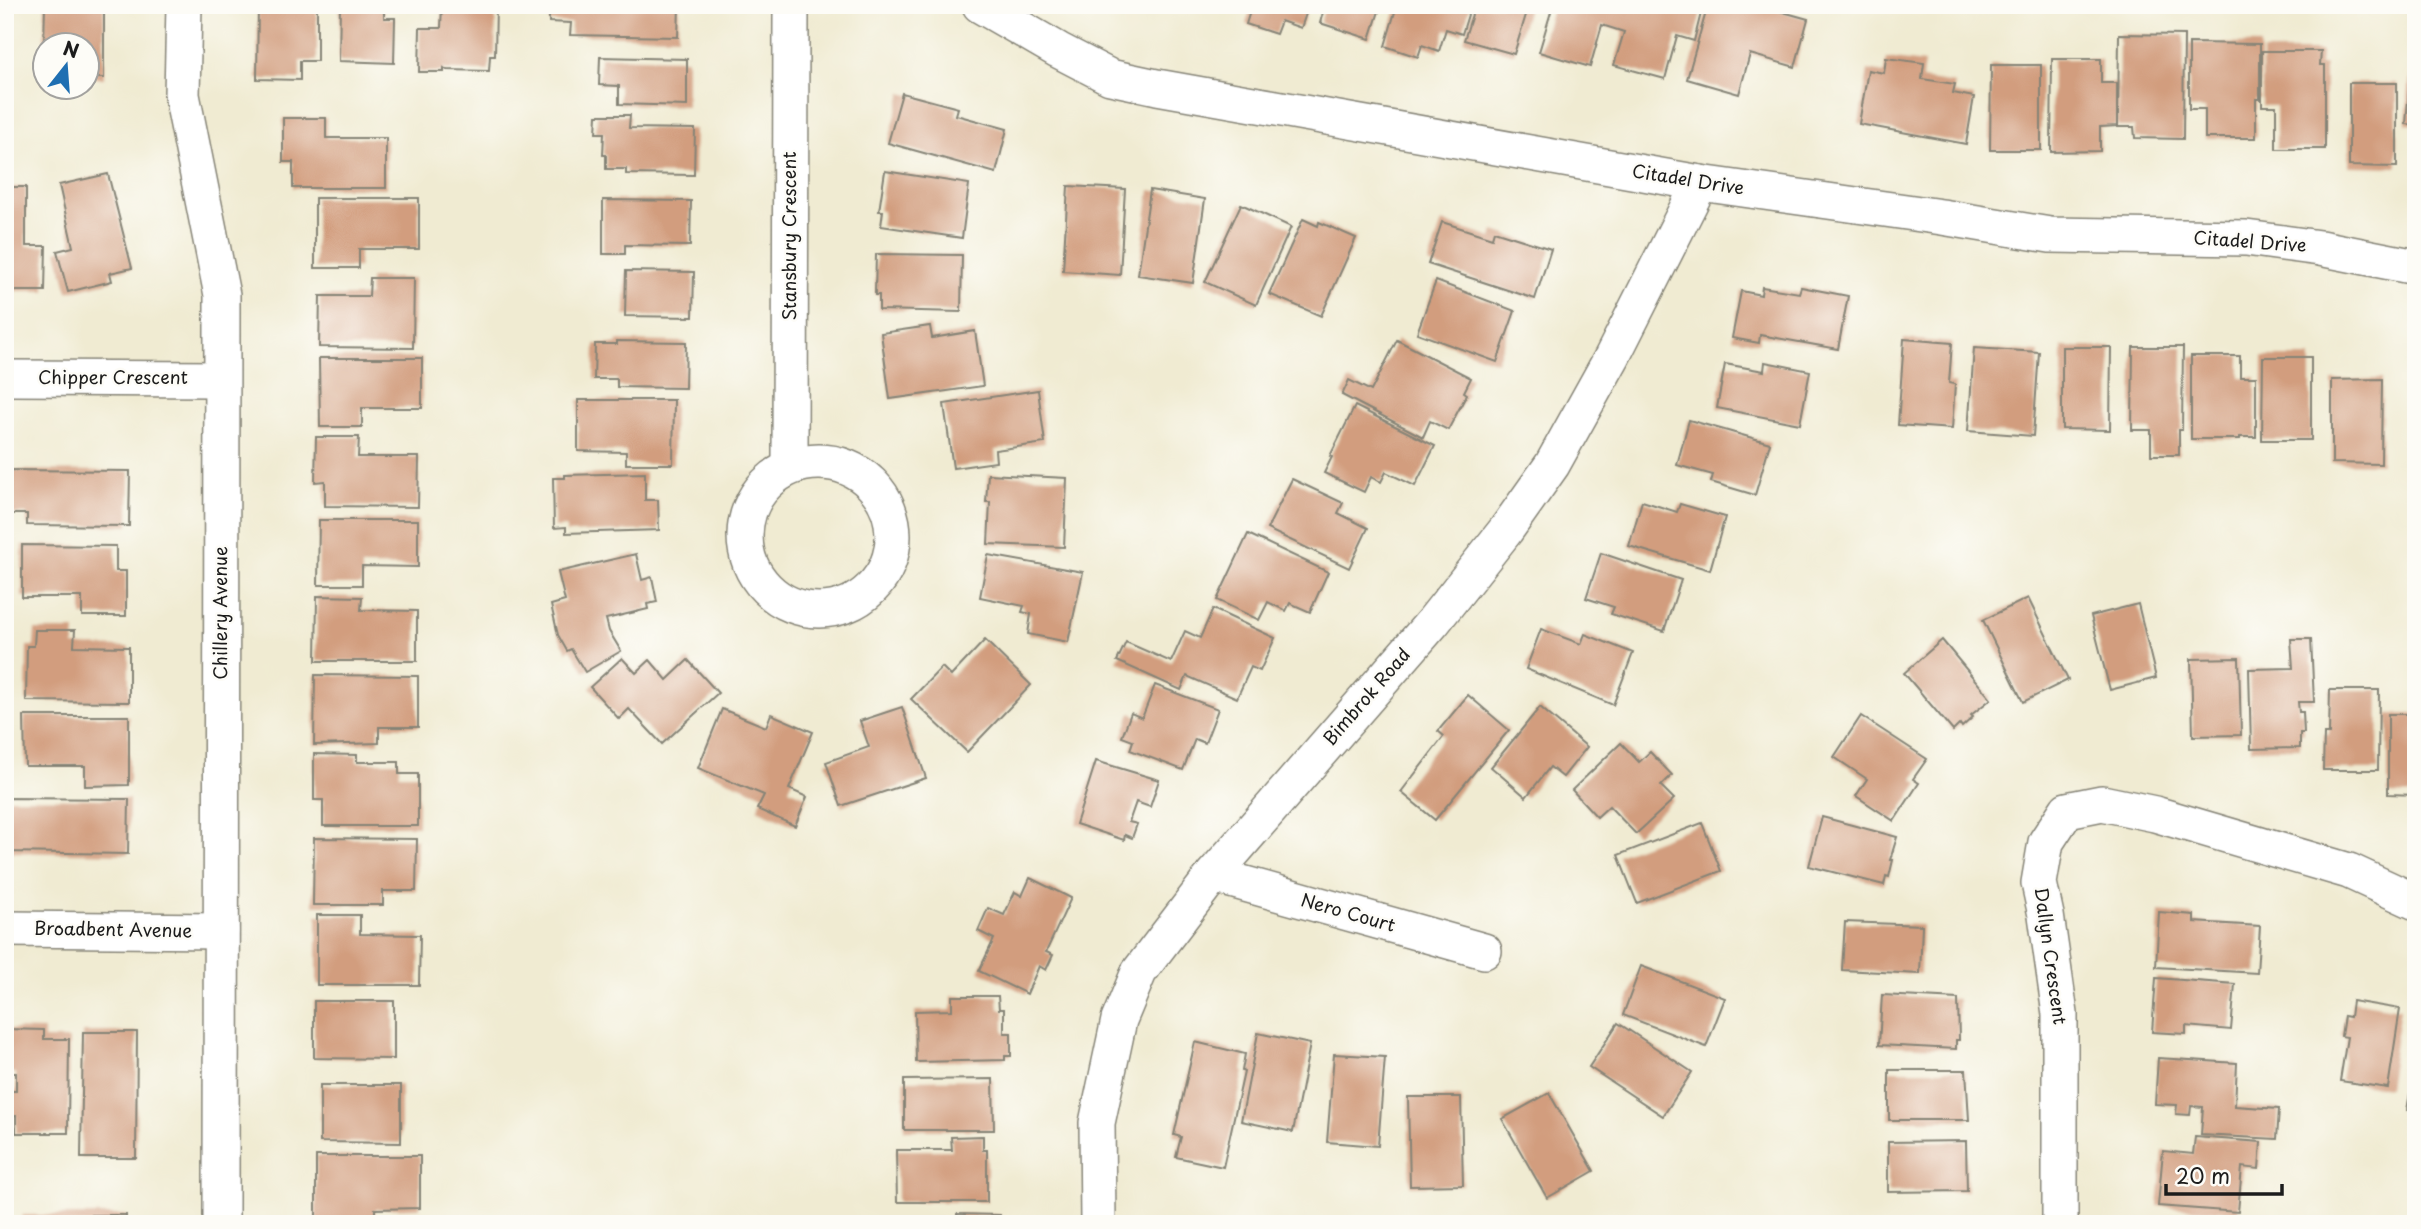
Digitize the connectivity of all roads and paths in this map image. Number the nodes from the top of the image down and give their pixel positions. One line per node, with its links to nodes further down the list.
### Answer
1 (184, 5): 7 (street, Chillery Avenue)
2 (791, 5): 8 (street, Stansbury Crescent)
3 (980, 5): 4 (street, Citadel Drive)
4 (1700, 183): 5 (street, Citadel Drive); 9 (street, Bimbrok Road)
5 (2416, 267)
6 (5, 378): 7 (street, Chipper Crescent)
7 (220, 379): 12 (street, Chillery Avenue)
8 (790, 467): 8 (street)
9 (1213, 875): 13 (street, Nero Court); 15 (street, Bimbrok Road)
10 (2416, 902): 16 (street, Dallyn Crescent)
11 (5, 929): 12 (street, Broadbent Avenue)
12 (221, 931): 14 (street, Chillery Avenue)
13 (1484, 951)
14 (222, 1224)
15 (1098, 1224)
16 (2060, 1224)

